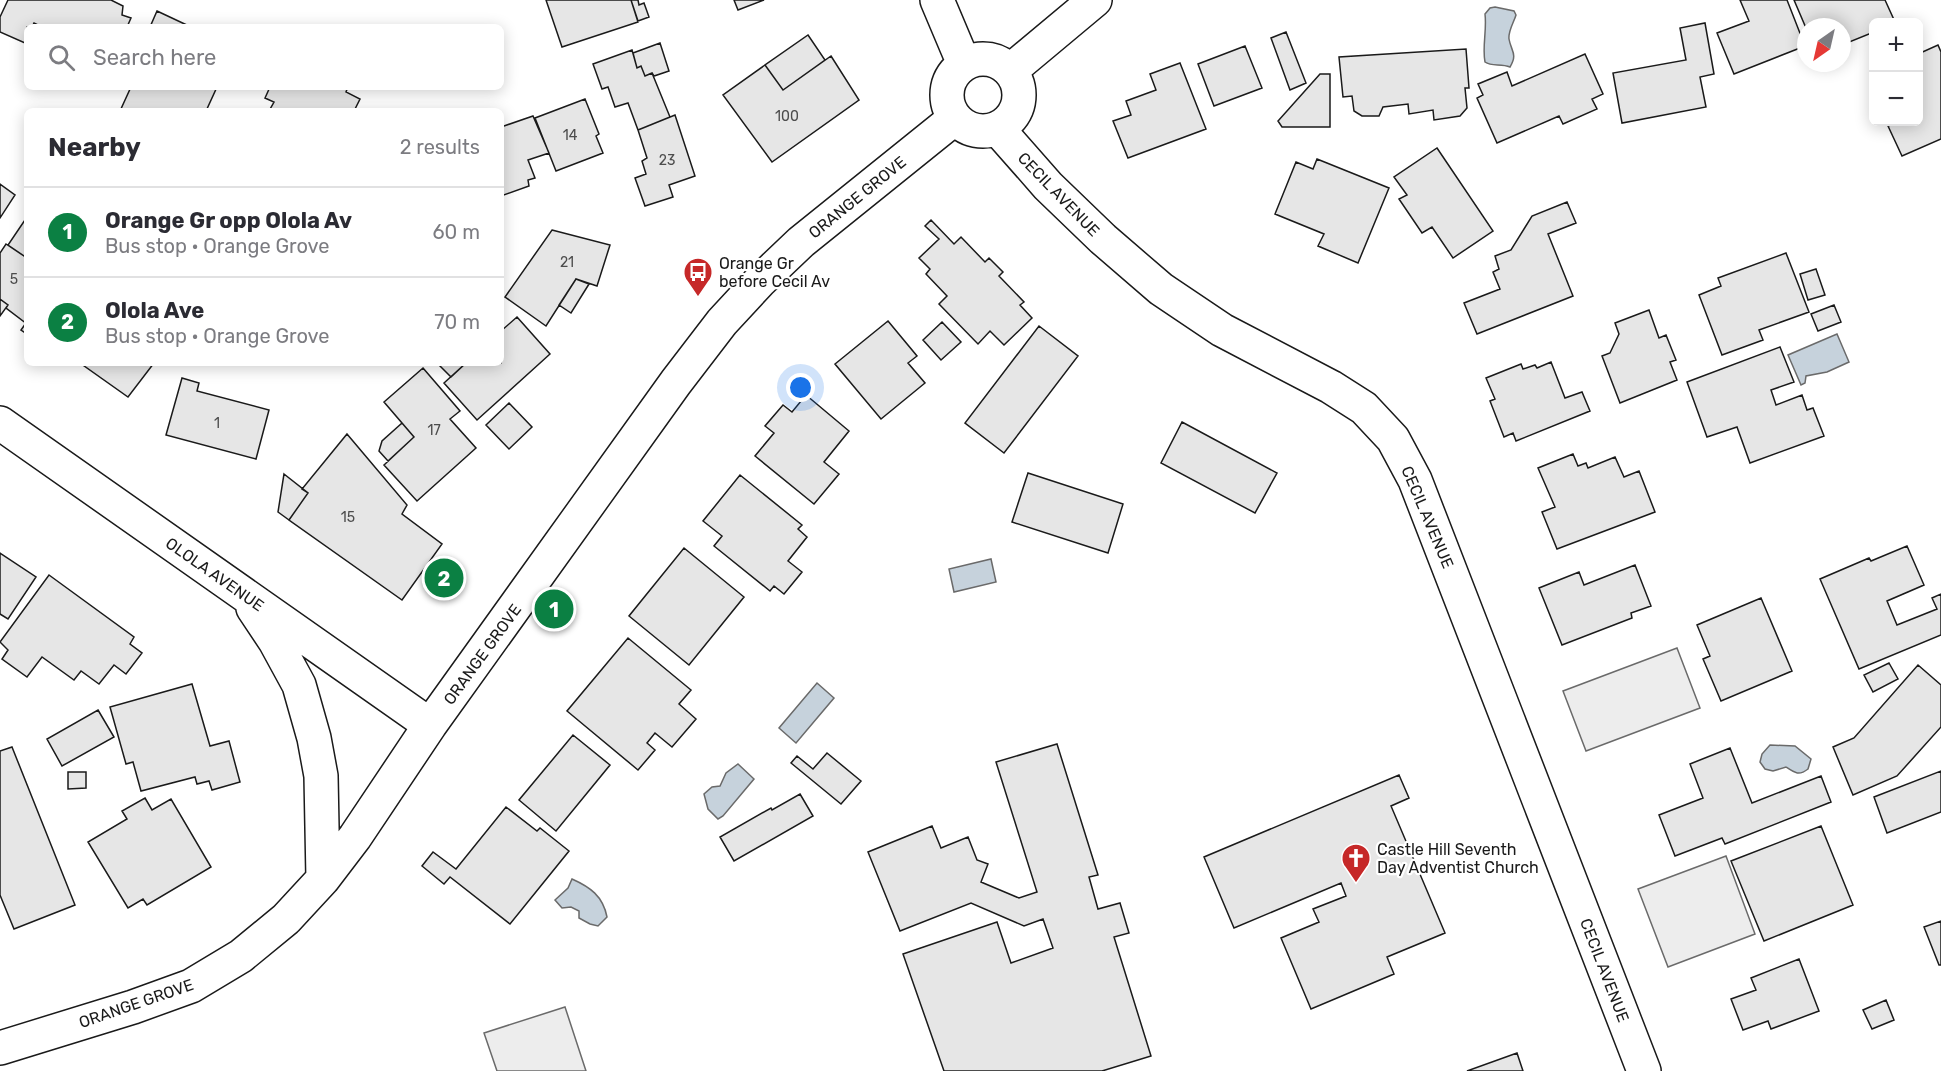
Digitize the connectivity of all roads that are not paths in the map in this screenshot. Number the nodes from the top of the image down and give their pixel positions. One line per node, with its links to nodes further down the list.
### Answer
1 (937, 0): 3 (street)
2 (1095, 0): 4 (street)
3 (964, 64): 4 (street); 5 (street)
4 (1010, 71): 6 (street)
5 (955, 118): 6 (street); 9 (street, ORANGE GROVE)
6 (997, 128): 12 (street, CECIL AVENUE)
7 (0, 423): 8 (street, OLOLA AVENUE)
8 (244, 595): 9 (street, OLOLA AVENUE); 10 (street)
9 (430, 725): 10 (street, ORANGE GROVE)
10 (323, 879): 11 (street, ORANGE GROVE)
11 (0, 1048)
12 (1644, 1071)

